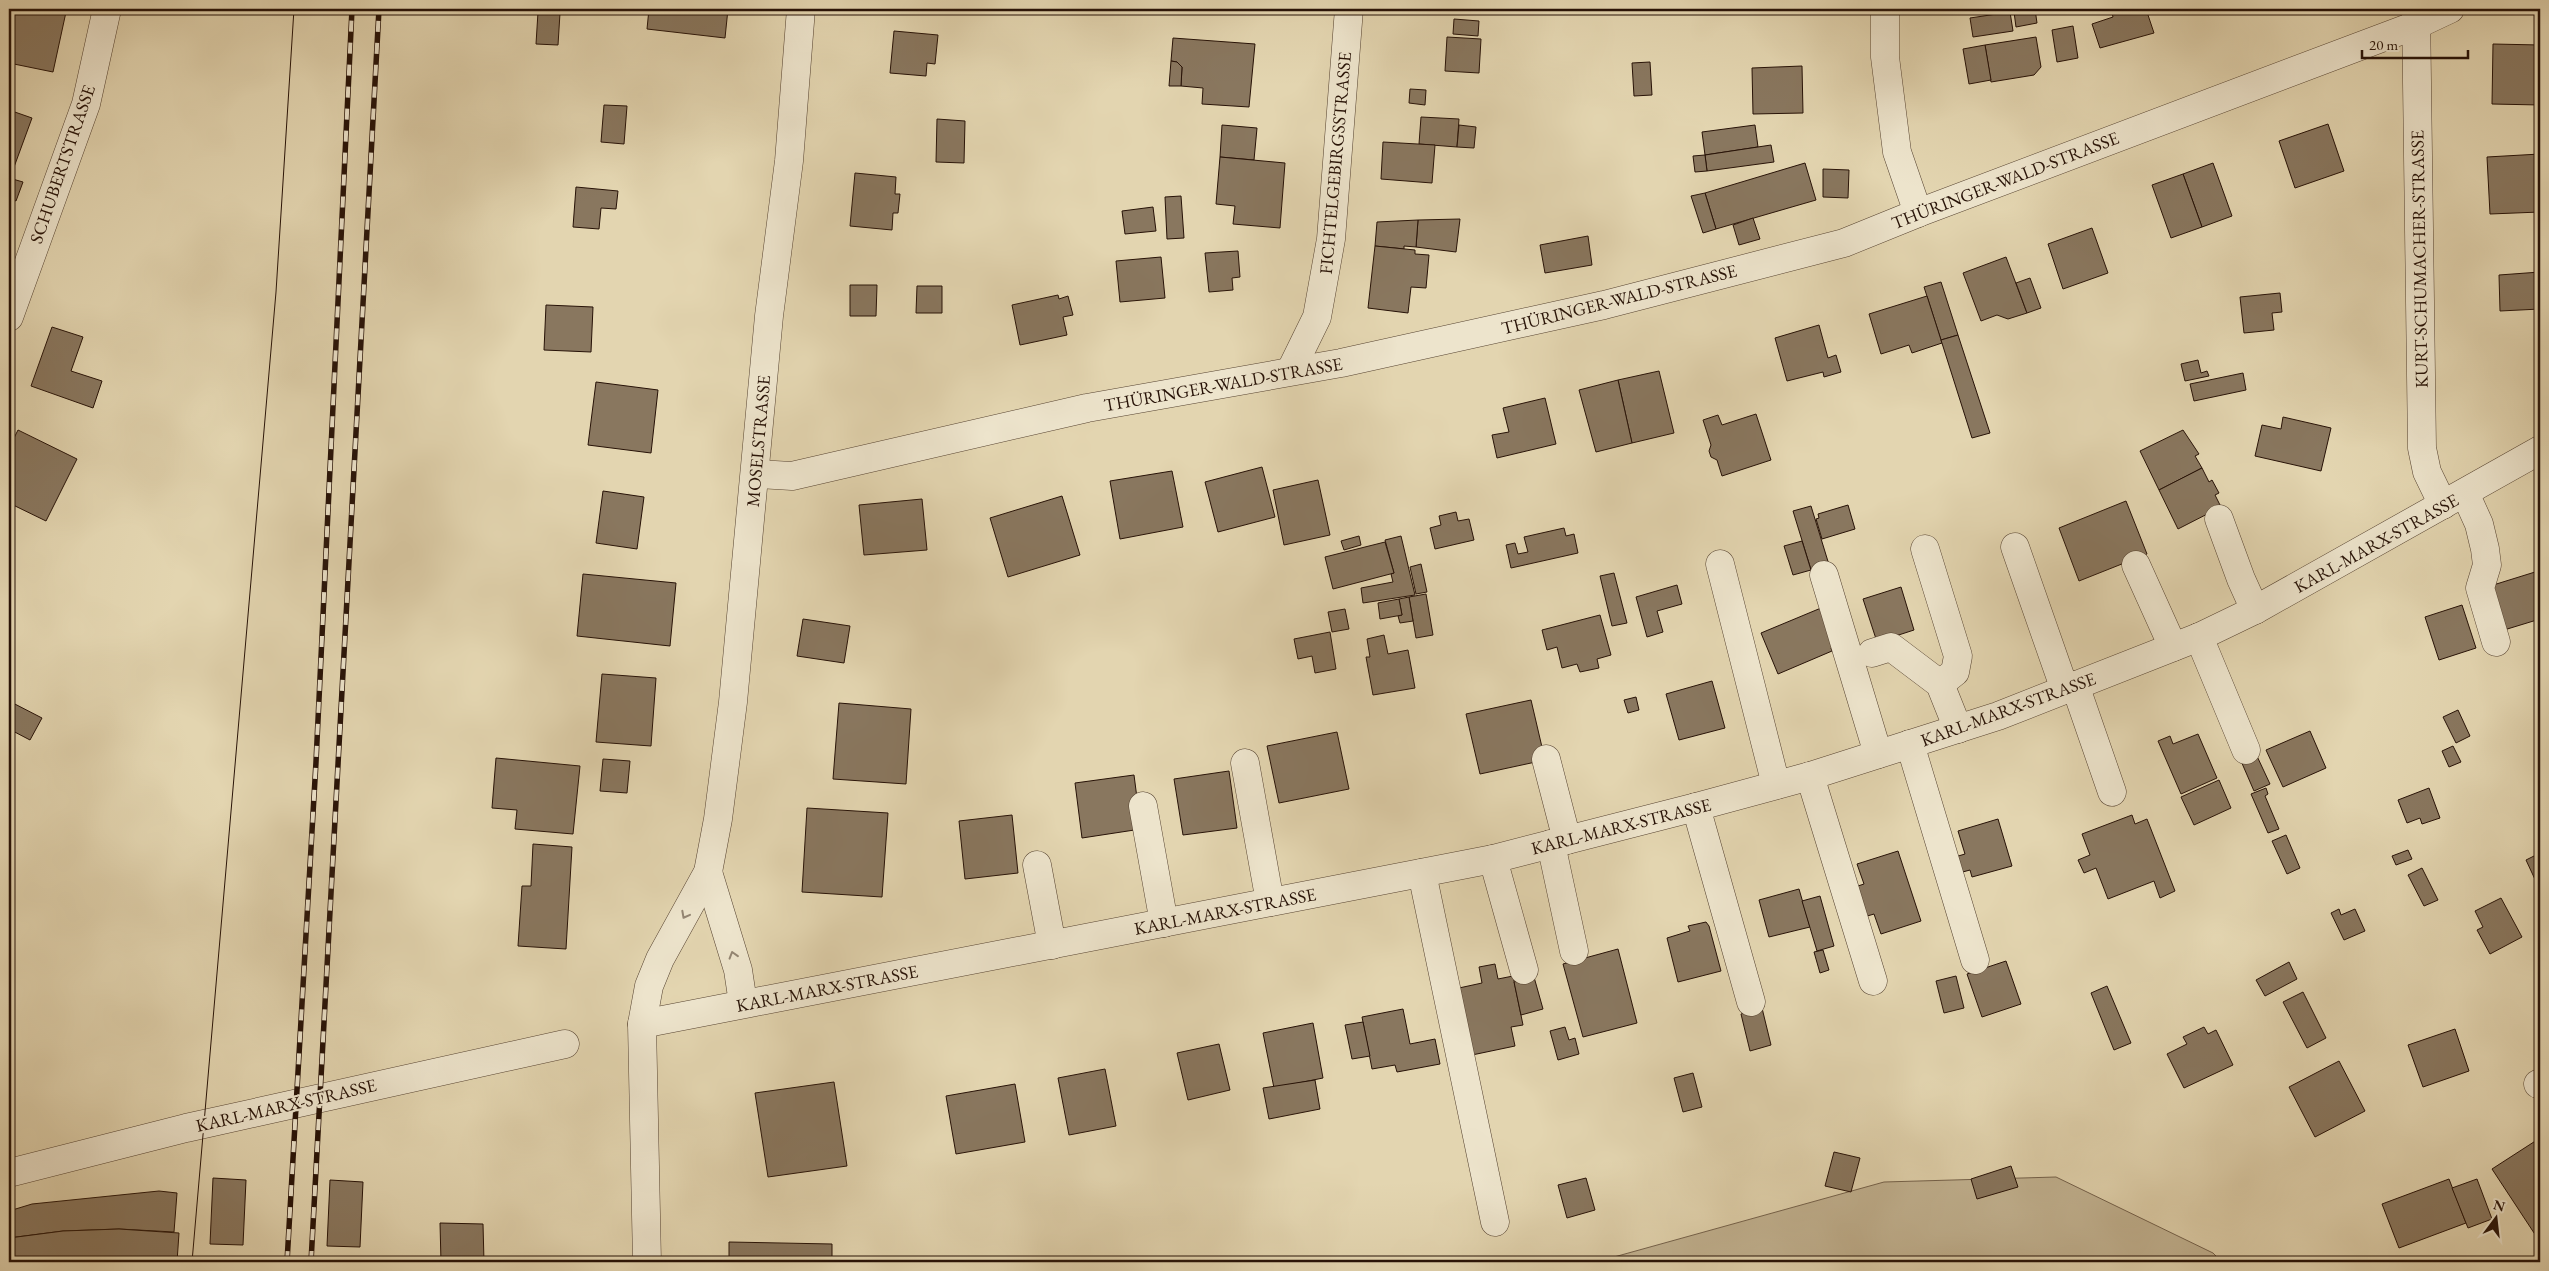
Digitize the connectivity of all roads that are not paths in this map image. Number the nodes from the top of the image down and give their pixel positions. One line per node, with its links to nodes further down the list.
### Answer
1 (107, 9): 8 (street, SCHUBERTSTRASSE)
2 (801, 9): 11 (street, MOSELSTRASSE)
3 (1349, 9): 9 (street, FICHTELGEBIRGSSTRASSE)
4 (1885, 9): 7 (street)
5 (2450, 9): 6 (street, THÜRINGER-WALD-STRASSE)
6 (2416, 17): 7 (street, THÜRINGER-WALD-STRASSE); 12 (street, KURT-SCHUMACHER-STRASSE)
7 (1918, 213): 9 (street, THÜRINGER-WALD-STRASSE)
8 (9, 317)
9 (1291, 370): 11 (street, THÜRINGER-WALD-STRASSE)
10 (2539, 453): 12 (street, KARL-MARX-STRASSE)
11 (756, 474): 40 (street, MOSELSTRASSE)
12 (2454, 499): 19 (street, KARL-MARX-STRASSE); 21 (street, KURT-SCHUMACHER-STRASSE)
13 (2220, 519): 19 (street)
14 (2015, 547): 25 (street)
15 (1925, 549): 24 (street)
16 (1720, 564): 33 (street)
17 (2136, 565): 22 (street)
18 (1824, 575): 29 (street)
19 (2256, 610): 20 (street, KARL-MARX-STRASSE)
20 (2199, 637): 22 (street, KARL-MARX-STRASSE); 28 (street)
21 (2496, 642)
22 (2173, 647): 25 (street, KARL-MARX-STRASSE)
23 (1872, 653): 24 (street)
24 (1940, 684): 26 (street)
25 (2070, 688): 26 (street, KARL-MARX-STRASSE); 34 (street)
26 (1958, 729): 27 (street, KARL-MARX-STRASSE)
27 (1910, 744): 29 (street, KARL-MARX-STRASSE); 46 (street)
28 (2246, 750)
29 (1878, 754): 32 (street, KARL-MARX-STRASSE)
30 (1546, 759): 37 (street)
31 (1245, 763): 42 (street)
32 (1810, 776): 33 (street, KARL-MARX-STRASSE); 48 (street)
33 (1776, 785): 36 (street, KARL-MARX-STRASSE)
34 (2112, 792)
35 (1143, 806): 43 (street)
36 (1696, 808): 37 (street, KARL-MARX-STRASSE); 49 (street)
37 (1559, 842): 38 (street, KARL-MARX-STRASSE); 45 (street)
38 (1493, 858): 41 (street, KARL-MARX-STRASSE); 47 (street)
39 (1037, 865): 44 (street)
40 (708, 872): 50 (street, MOSELSTRASSE, one-way to 40); 51 (street, MOSELSTRASSE, one-way to 51)
41 (1422, 873): 42 (street, KARL-MARX-STRASSE); 54 (street)
42 (1270, 902): 43 (street, KARL-MARX-STRASSE)
43 (1164, 923): 44 (street, KARL-MARX-STRASSE)
44 (1052, 945): 50 (street, KARL-MARX-STRASSE)
45 (1574, 951)
46 (1975, 960)
47 (1524, 970)
48 (1873, 980)
49 (1751, 1002)
50 (743, 1003): 51 (street, KARL-MARX-STRASSE)
51 (642, 1024): 55 (street, MOSELSTRASSE)
52 (565, 1044): 53 (street, KARL-MARX-STRASSE)
53 (9, 1172)
54 (1495, 1222)
55 (647, 1262)

